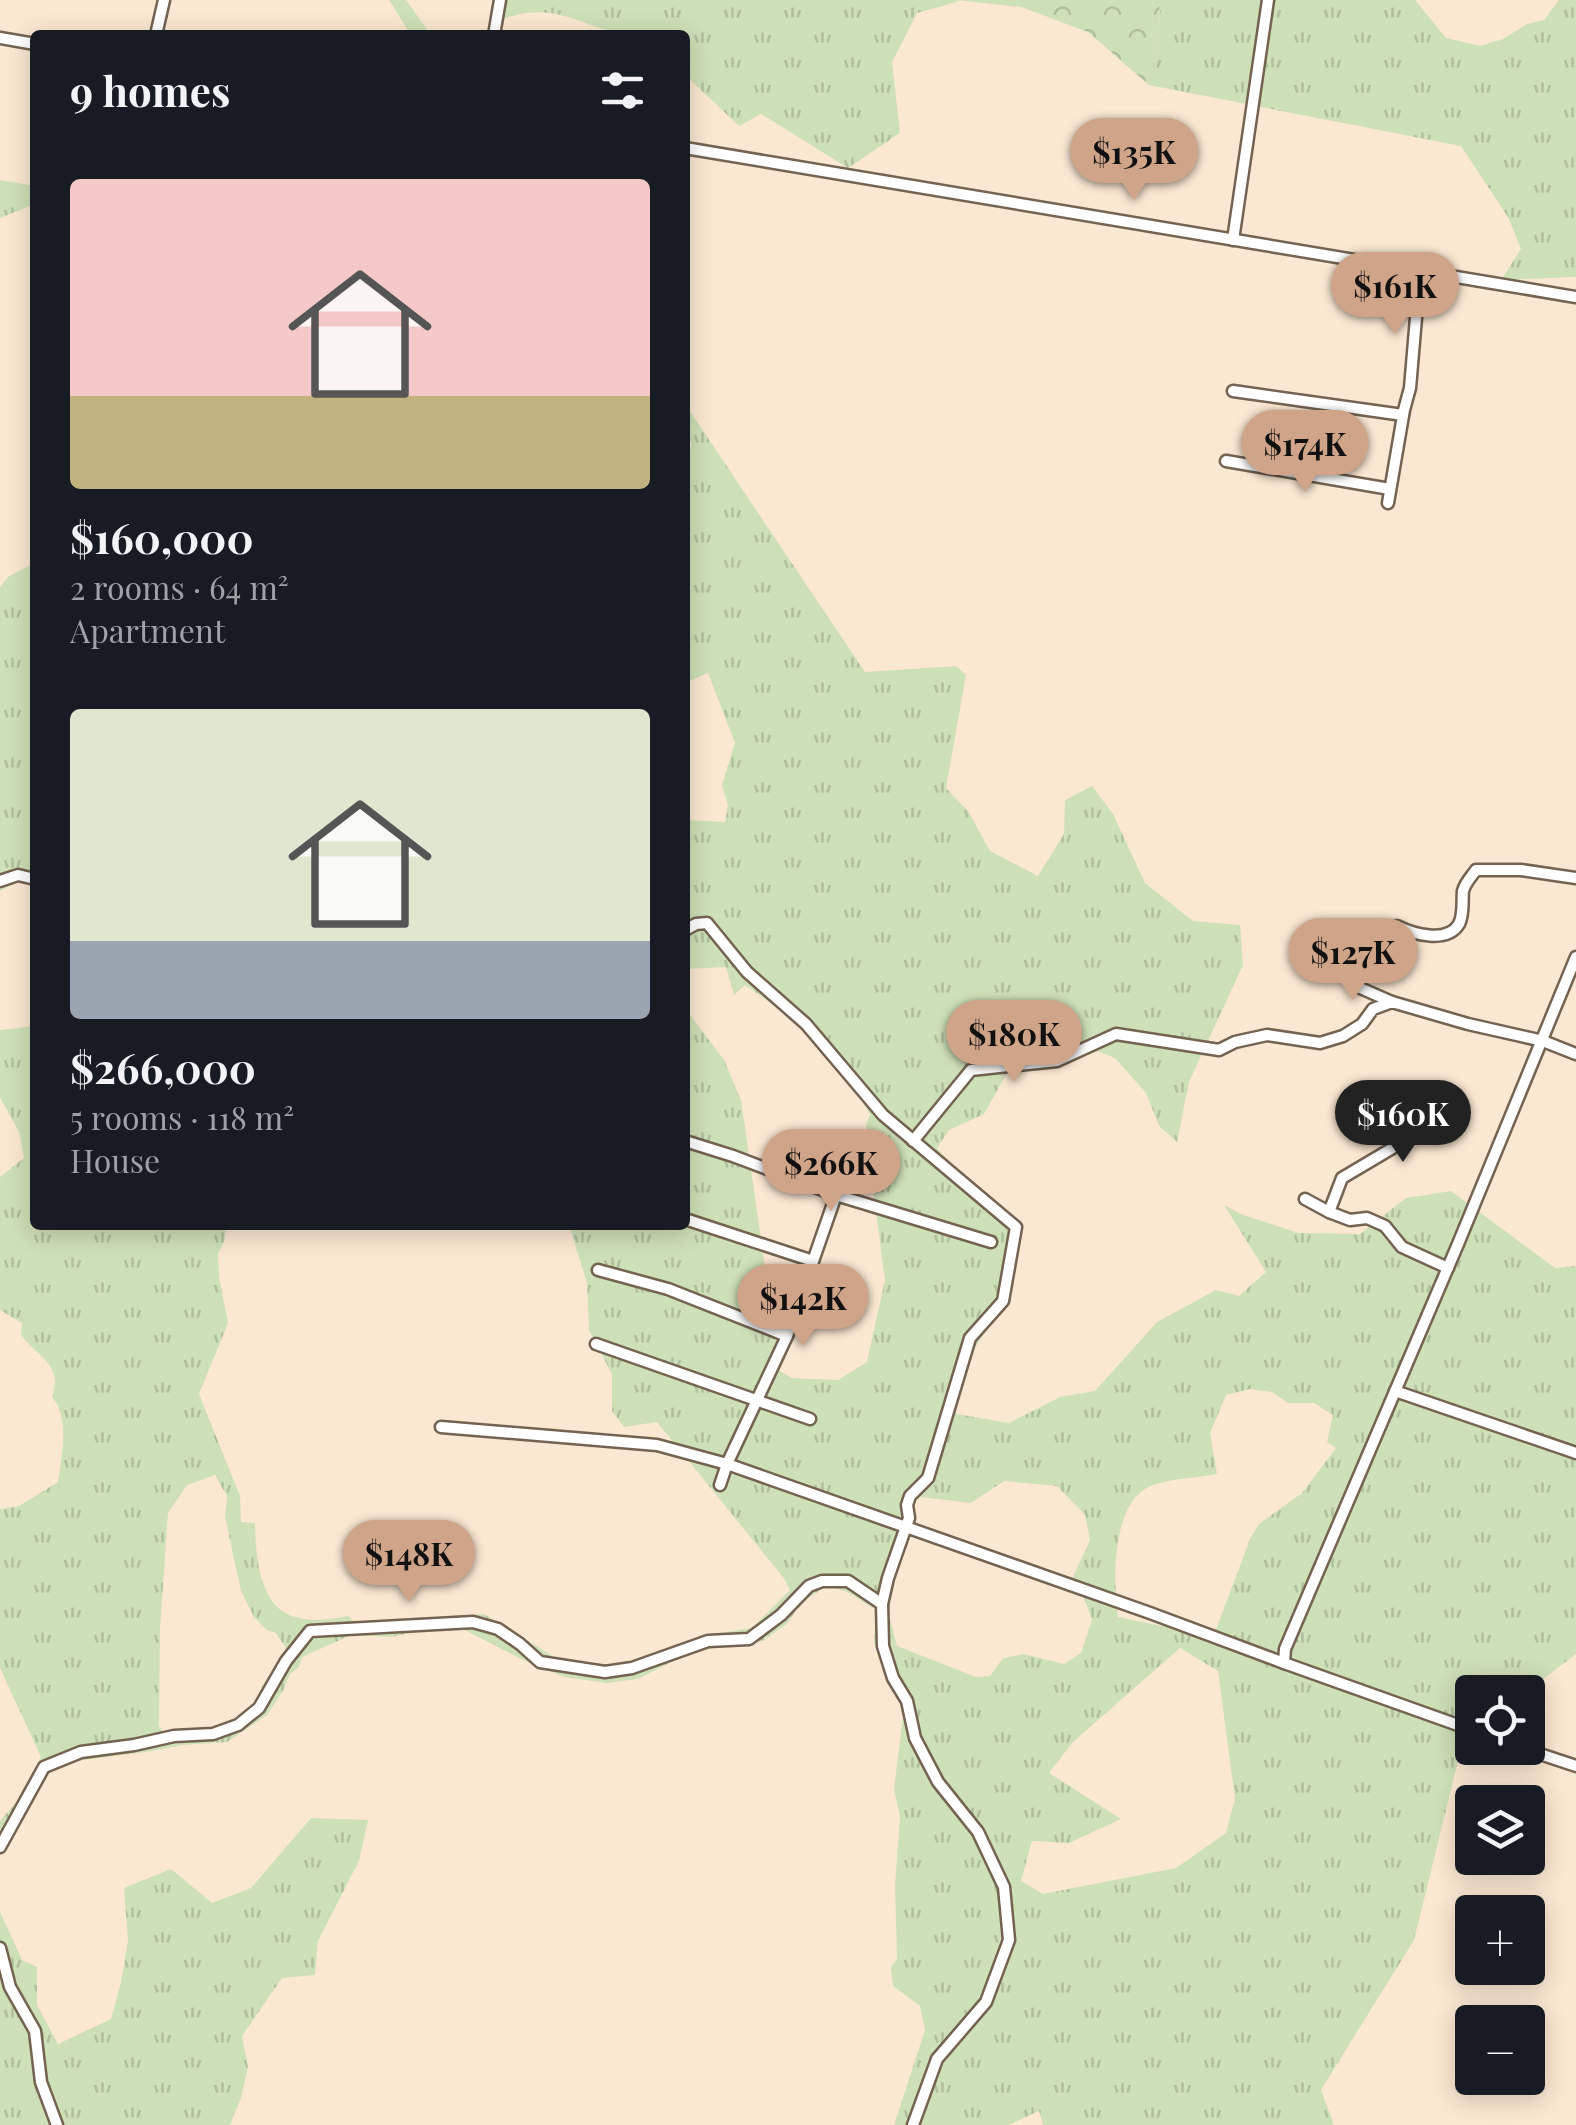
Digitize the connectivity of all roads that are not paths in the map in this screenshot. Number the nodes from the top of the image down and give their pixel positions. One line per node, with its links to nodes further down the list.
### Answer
1 (164, 0): 4 (street)
2 (500, 0): 5 (street)
3 (1268, 0): 9 (street)
4 (157, 30)
5 (495, 30)
6 (0, 38): 7 (street)
7 (30, 43)
8 (690, 149): 9 (street)
9 (1233, 240): 10 (street)
10 (1420, 271): 11 (street); 13 (street)
11 (1576, 298)
12 (1232, 391): 13 (street)
13 (1403, 414): 15 (street)
14 (1226, 461): 15 (street)
15 (1390, 489): 16 (street)
16 (1388, 503)
17 (1576, 878): 22 (street)
18 (30, 879): 19 (street)
19 (0, 881)
20 (690, 927): 26 (street)
21 (1576, 957): 23 (street)
22 (1392, 1002): 23 (street); 26 (street)
23 (1543, 1041): 24 (street); 34 (street)
24 (1576, 1054)
25 (1430, 1090): 30 (street)
26 (913, 1141): 45 (street)
27 (690, 1143): 28 (street)
28 (836, 1195): 32 (street); 33 (street)
29 (1305, 1199): 30 (street)
30 (1329, 1212): 34 (street)
31 (690, 1221): 33 (street)
32 (991, 1242)
33 (813, 1261): 36 (street)
34 (1448, 1268): 38 (street)
35 (598, 1270): 36 (street)
36 (787, 1336): 39 (street)
37 (596, 1344): 39 (street)
38 (1396, 1391): 42 (street); 47 (street)
39 (757, 1400): 40 (street); 43 (street)
40 (810, 1418)
41 (441, 1427): 43 (street)
42 (1576, 1453)
43 (727, 1464): 44 (street); 45 (street)
44 (720, 1485)
45 (906, 1527): 46 (street); 47 (street)
46 (882, 1604): 51 (street); 54 (street)
47 (1284, 1663): 48 (street)
48 (1455, 1724)
49 (1545, 1756): 50 (street)
50 (1576, 1766)
51 (0, 1846)
52 (0, 1948): 53 (street)
53 (57, 2125)
54 (913, 2125)

